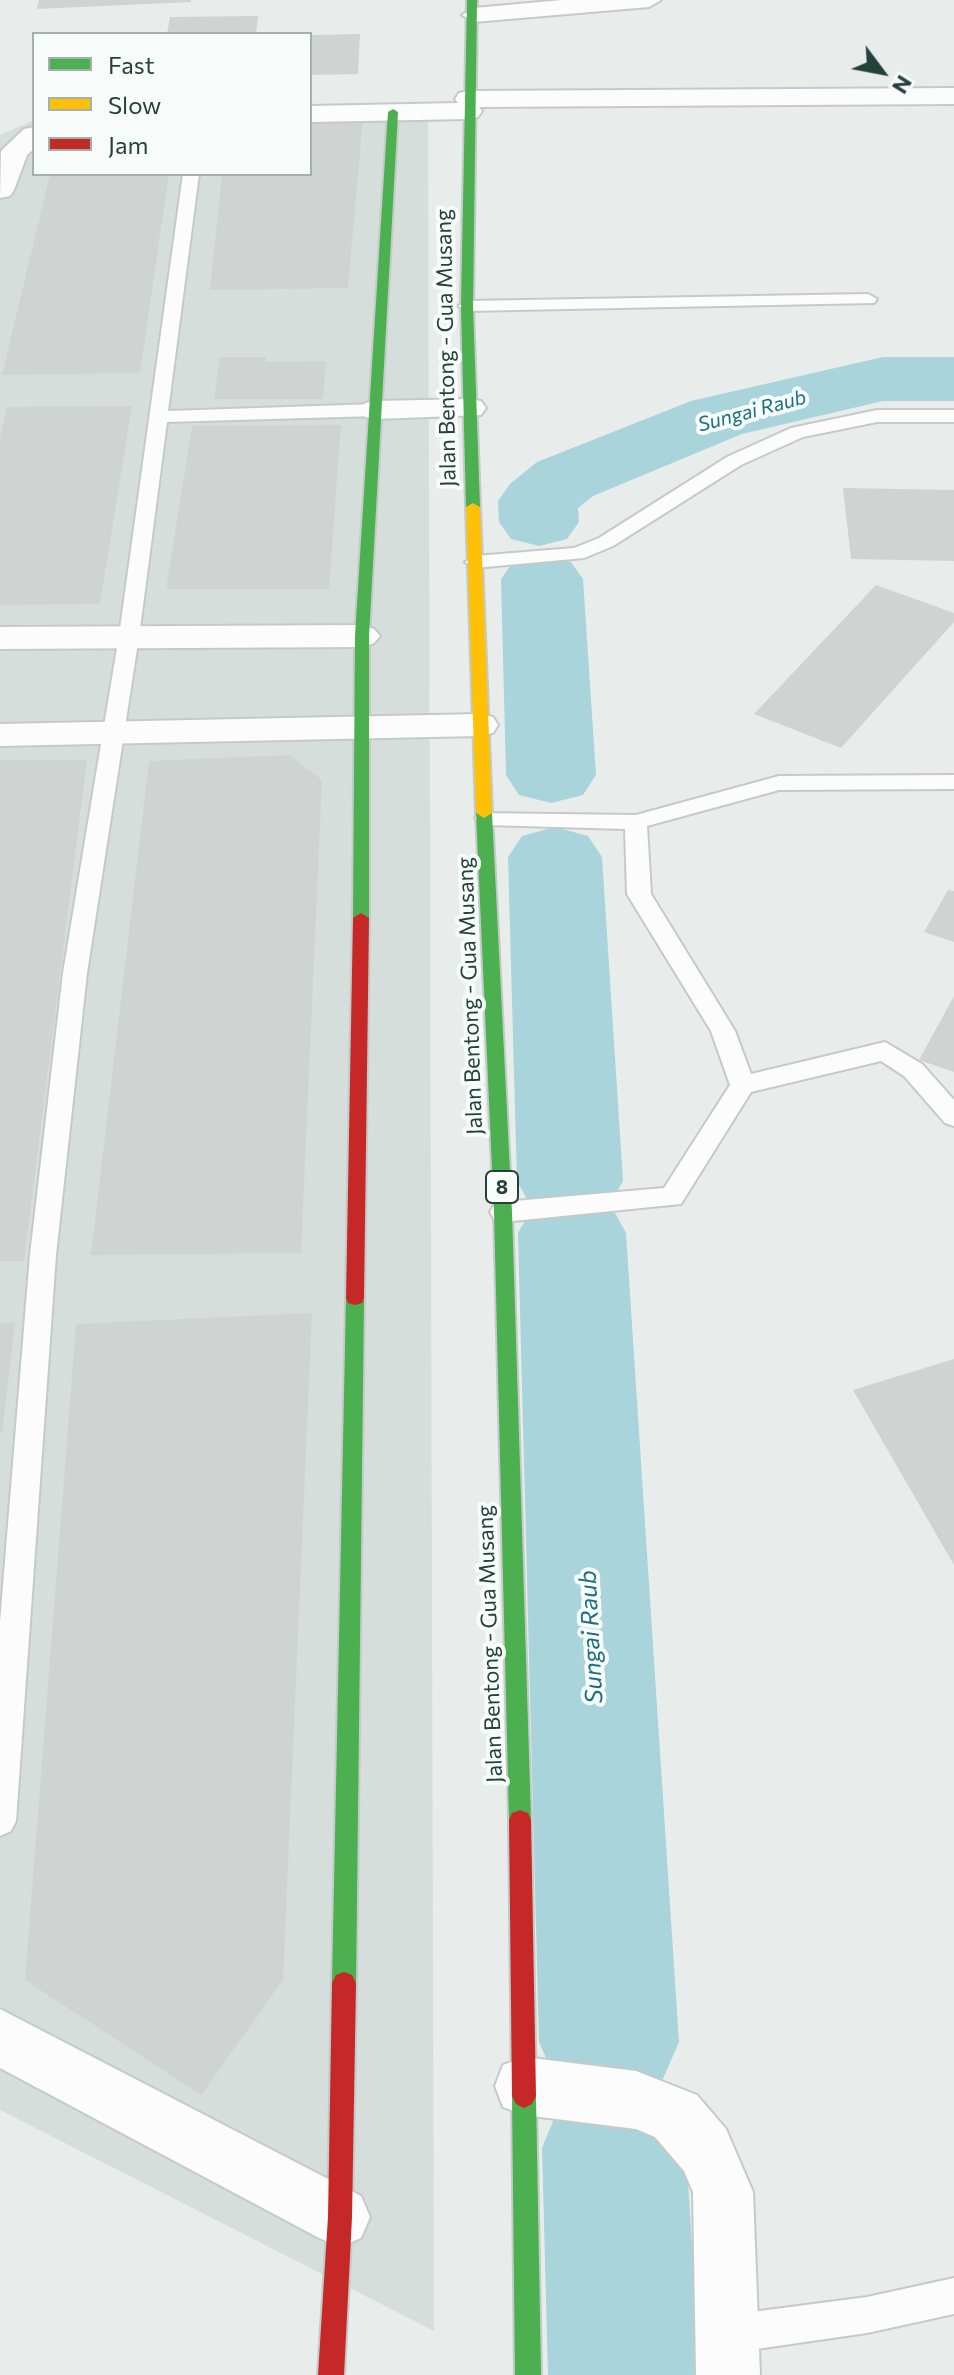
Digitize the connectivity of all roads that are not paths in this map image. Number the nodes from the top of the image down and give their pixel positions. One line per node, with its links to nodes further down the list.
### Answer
1 (649, 0): 2 (street)
2 (473, 7): 4 (main road, Jalan Bentong - Gua Musang / 8)
3 (954, 96): 4 (street)
4 (468, 105): 5 (street); 11 (main road, Jalan Bentong - Gua Musang / 8)
5 (393, 112): 6 (street); 13 (main road)
6 (312, 114)
7 (32, 137): 9 (street)
8 (191, 176): 15 (lane)
9 (0, 190)
10 (868, 299): 11 (lane)
11 (467, 306): 12 (main road, Jalan Bentong - Gua Musang / 8)
12 (470, 408): 13 (street); 16 (main road, Jalan Bentong - Gua Musang / 8)
13 (376, 410): 15 (lane); 18 (main road)
14 (954, 416): 16 (lane)
15 (159, 417): 17 (lane)
16 (475, 562): 21 (main road, Jalan Bentong - Gua Musang / 8)
17 (129, 636): 18 (street); 19 (street); 22 (lane)
18 (362, 636): 20 (main road)
19 (0, 638)
20 (364, 725): 21 (street); 22 (street); 33 (main road)
21 (480, 725): 25 (main road, Jalan Bentong - Gua Musang / 8)
22 (115, 731): 23 (street); 30 (lane)
23 (0, 735)
24 (954, 782): 26 (lane)
25 (486, 818): 26 (lane); 29 (main road, Jalan Bentong - Gua Musang / 8)
26 (636, 822): 27 (lane)
27 (743, 1085): 28 (lane); 29 (lane)
28 (954, 1117)
29 (503, 1212): 32 (main road, Jalan Bentong - Gua Musang / 8)
30 (0, 1821)
31 (0, 2037): 33 (street)
32 (524, 2086): 35 (street); 37 (main road, Jalan Bentong - Gua Musang / 8)
33 (340, 2217): 36 (main road)
34 (954, 2296): 35 (lane)
35 (728, 2354)
36 (331, 2375)
37 (528, 2375)

